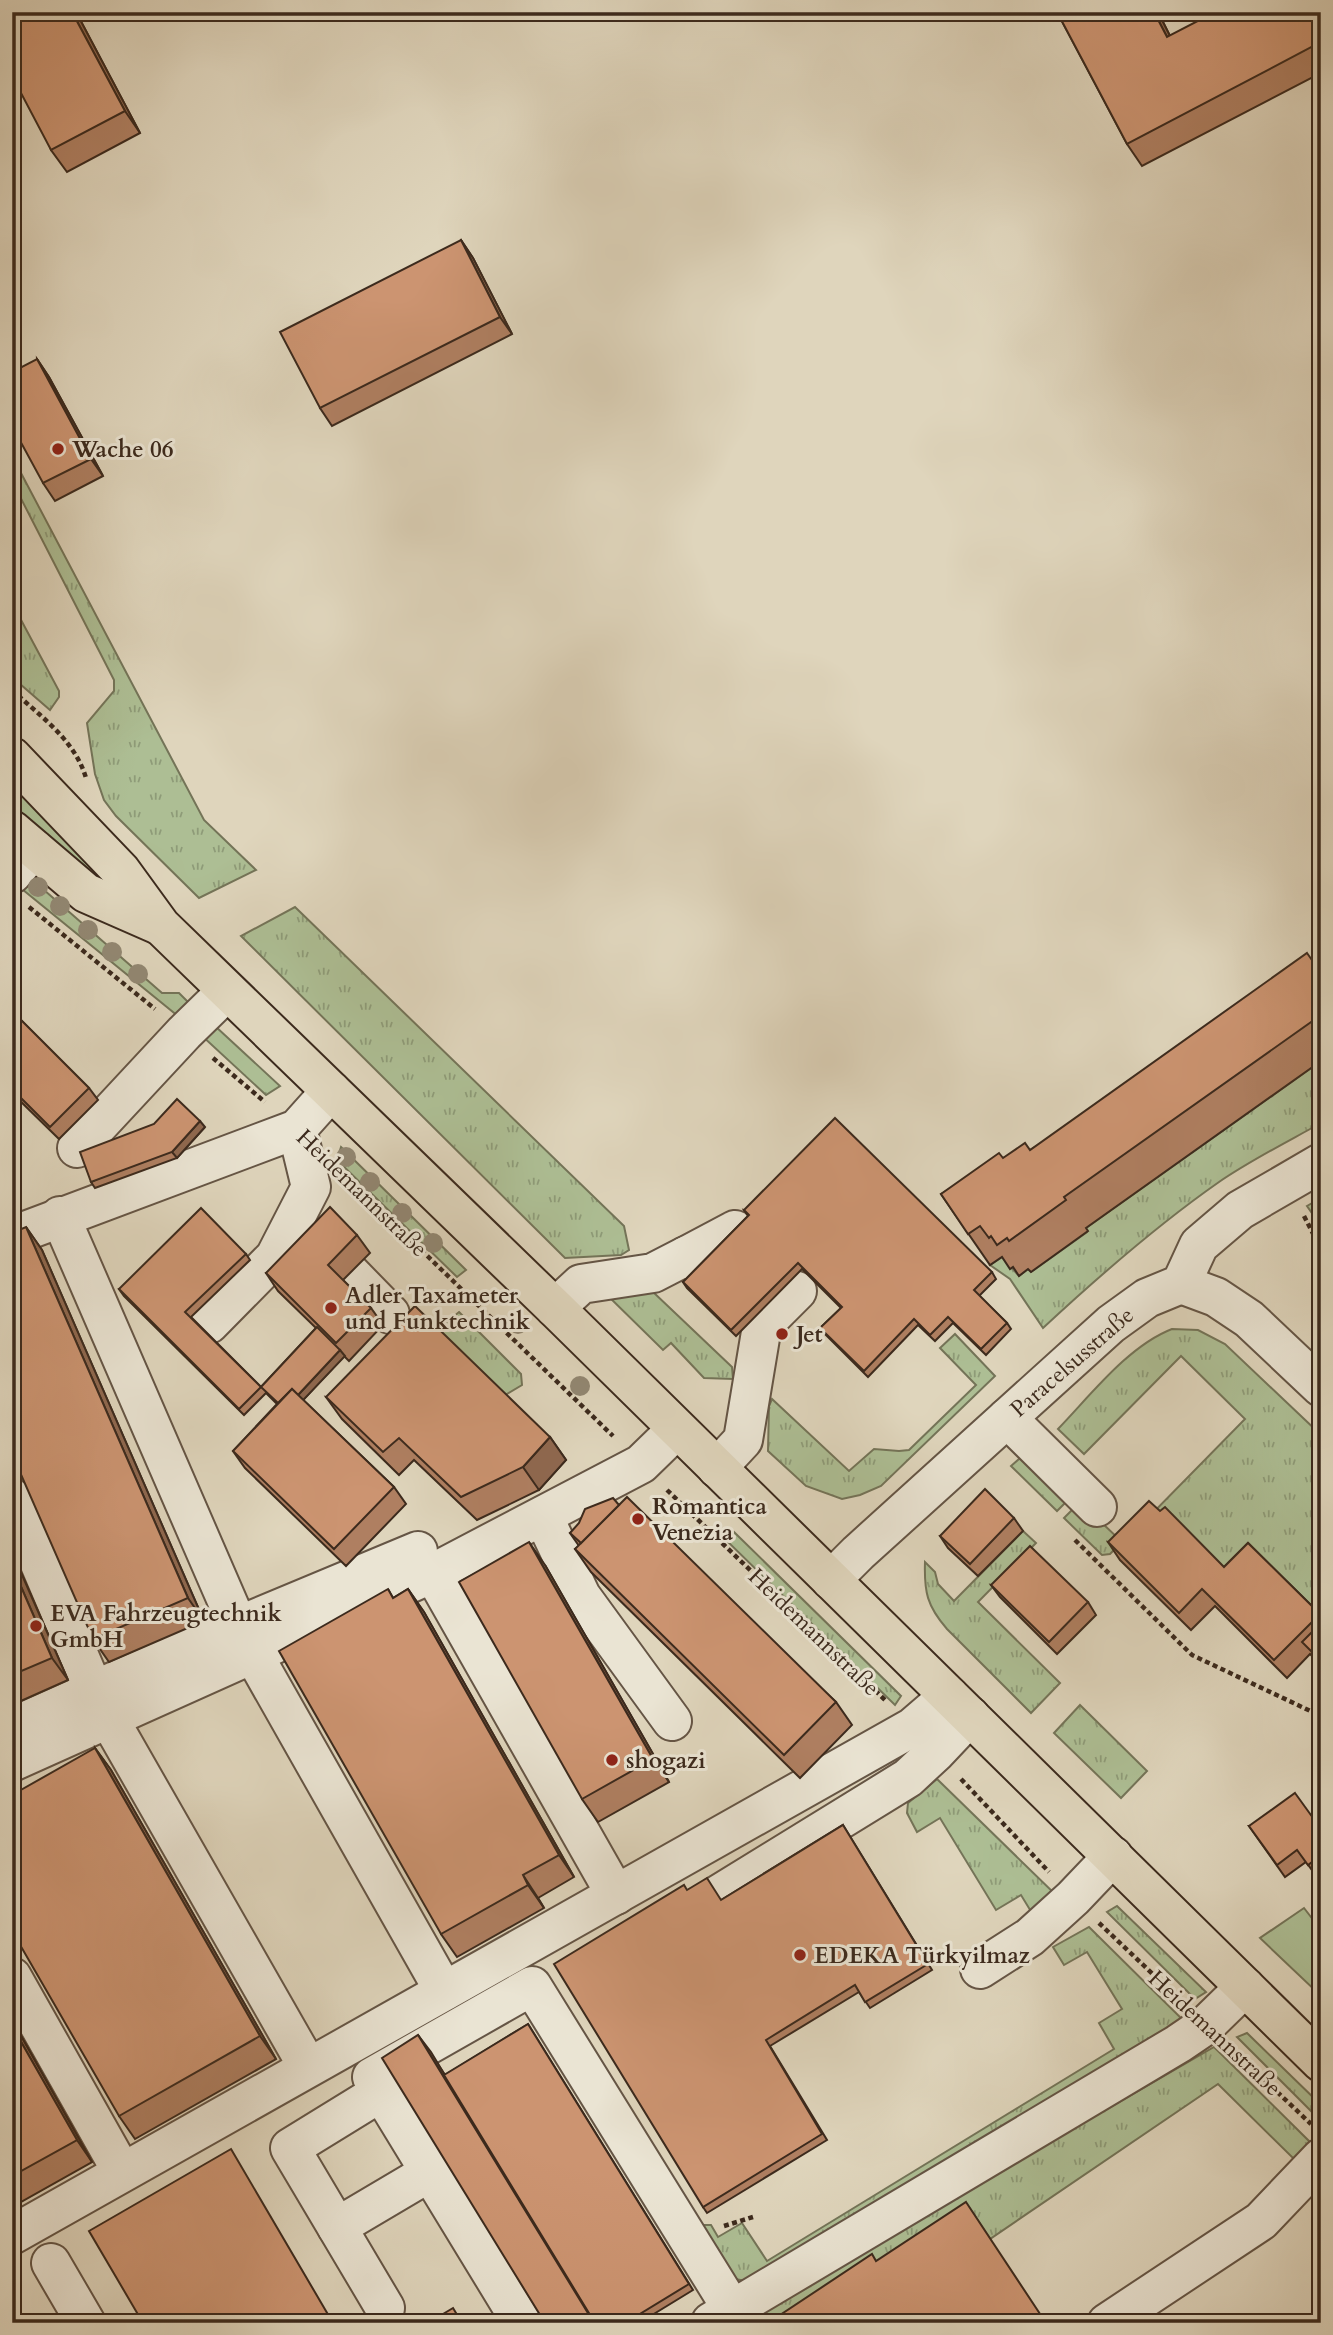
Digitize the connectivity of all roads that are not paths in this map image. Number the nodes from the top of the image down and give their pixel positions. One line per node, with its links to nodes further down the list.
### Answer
1 (12, 757): 3 (main road)
2 (20, 864): 3 (main road)
3 (161, 926): 4 (main road)
4 (227, 991): 5 (main road); 7 (street)
5 (331, 1091): 6 (street); 17 (main road)
6 (297, 1129): 9 (street); 10 (street)
7 (77, 1148)
8 (1321, 1163): 15 (street)
9 (60, 1216): 11 (street); 30 (street)
10 (296, 1217): 12 (street); 19 (street)
11 (12, 1236)
12 (323, 1245)
13 (710, 1249): 17 (street)
14 (350, 1273): 18 (street)
15 (1181, 1284): 20 (street); 21 (street, Paracelsusstraße)
16 (797, 1291): 23 (street)
17 (555, 1308): 22 (main road)
18 (390, 1314)
19 (209, 1324)
20 (1321, 1387)
21 (1014, 1412): 24 (street); 29 (street, Paracelsusstraße)
22 (677, 1429): 23 (main road); 26 (street)
23 (717, 1468): 29 (main road)
24 (1095, 1492)
25 (12, 1498): 31 (street)
26 (543, 1516): 27 (street); 33 (street)
27 (499, 1539): 28 (street); 30 (street)
28 (433, 1573): 30 (street); 38 (street)
29 (831, 1580): 32 (main road)
30 (245, 1640): 31 (street); 43 (street)
31 (102, 1705): 34 (street); 36 (street); 45 (street)
32 (959, 1706): 35 (street); 37 (main road)
33 (672, 1721)
34 (12, 1727)
35 (925, 1740): 38 (street); 39 (street)
36 (12, 1762)
37 (1112, 1856): 40 (street); 42 (main road)
38 (616, 1895): 43 (street)
39 (718, 1895)
40 (980, 1969)
41 (12, 1977): 48 (street)
42 (1245, 1987): 44 (main road); 54 (street)
43 (444, 1991): 45 (street)
44 (1321, 2062)
45 (308, 2067): 48 (street)
46 (381, 2092): 49 (street); 50 (street); 54 (street)
47 (1321, 2158): 57 (street)
48 (122, 2172): 51 (street)
49 (430, 2172): 50 (street); 56 (street)
50 (337, 2227): 53 (street)
51 (12, 2235)
52 (51, 2263): 55 (street)
53 (385, 2308)
54 (720, 2316)
55 (86, 2323)
56 (522, 2323)
57 (1107, 2323)

